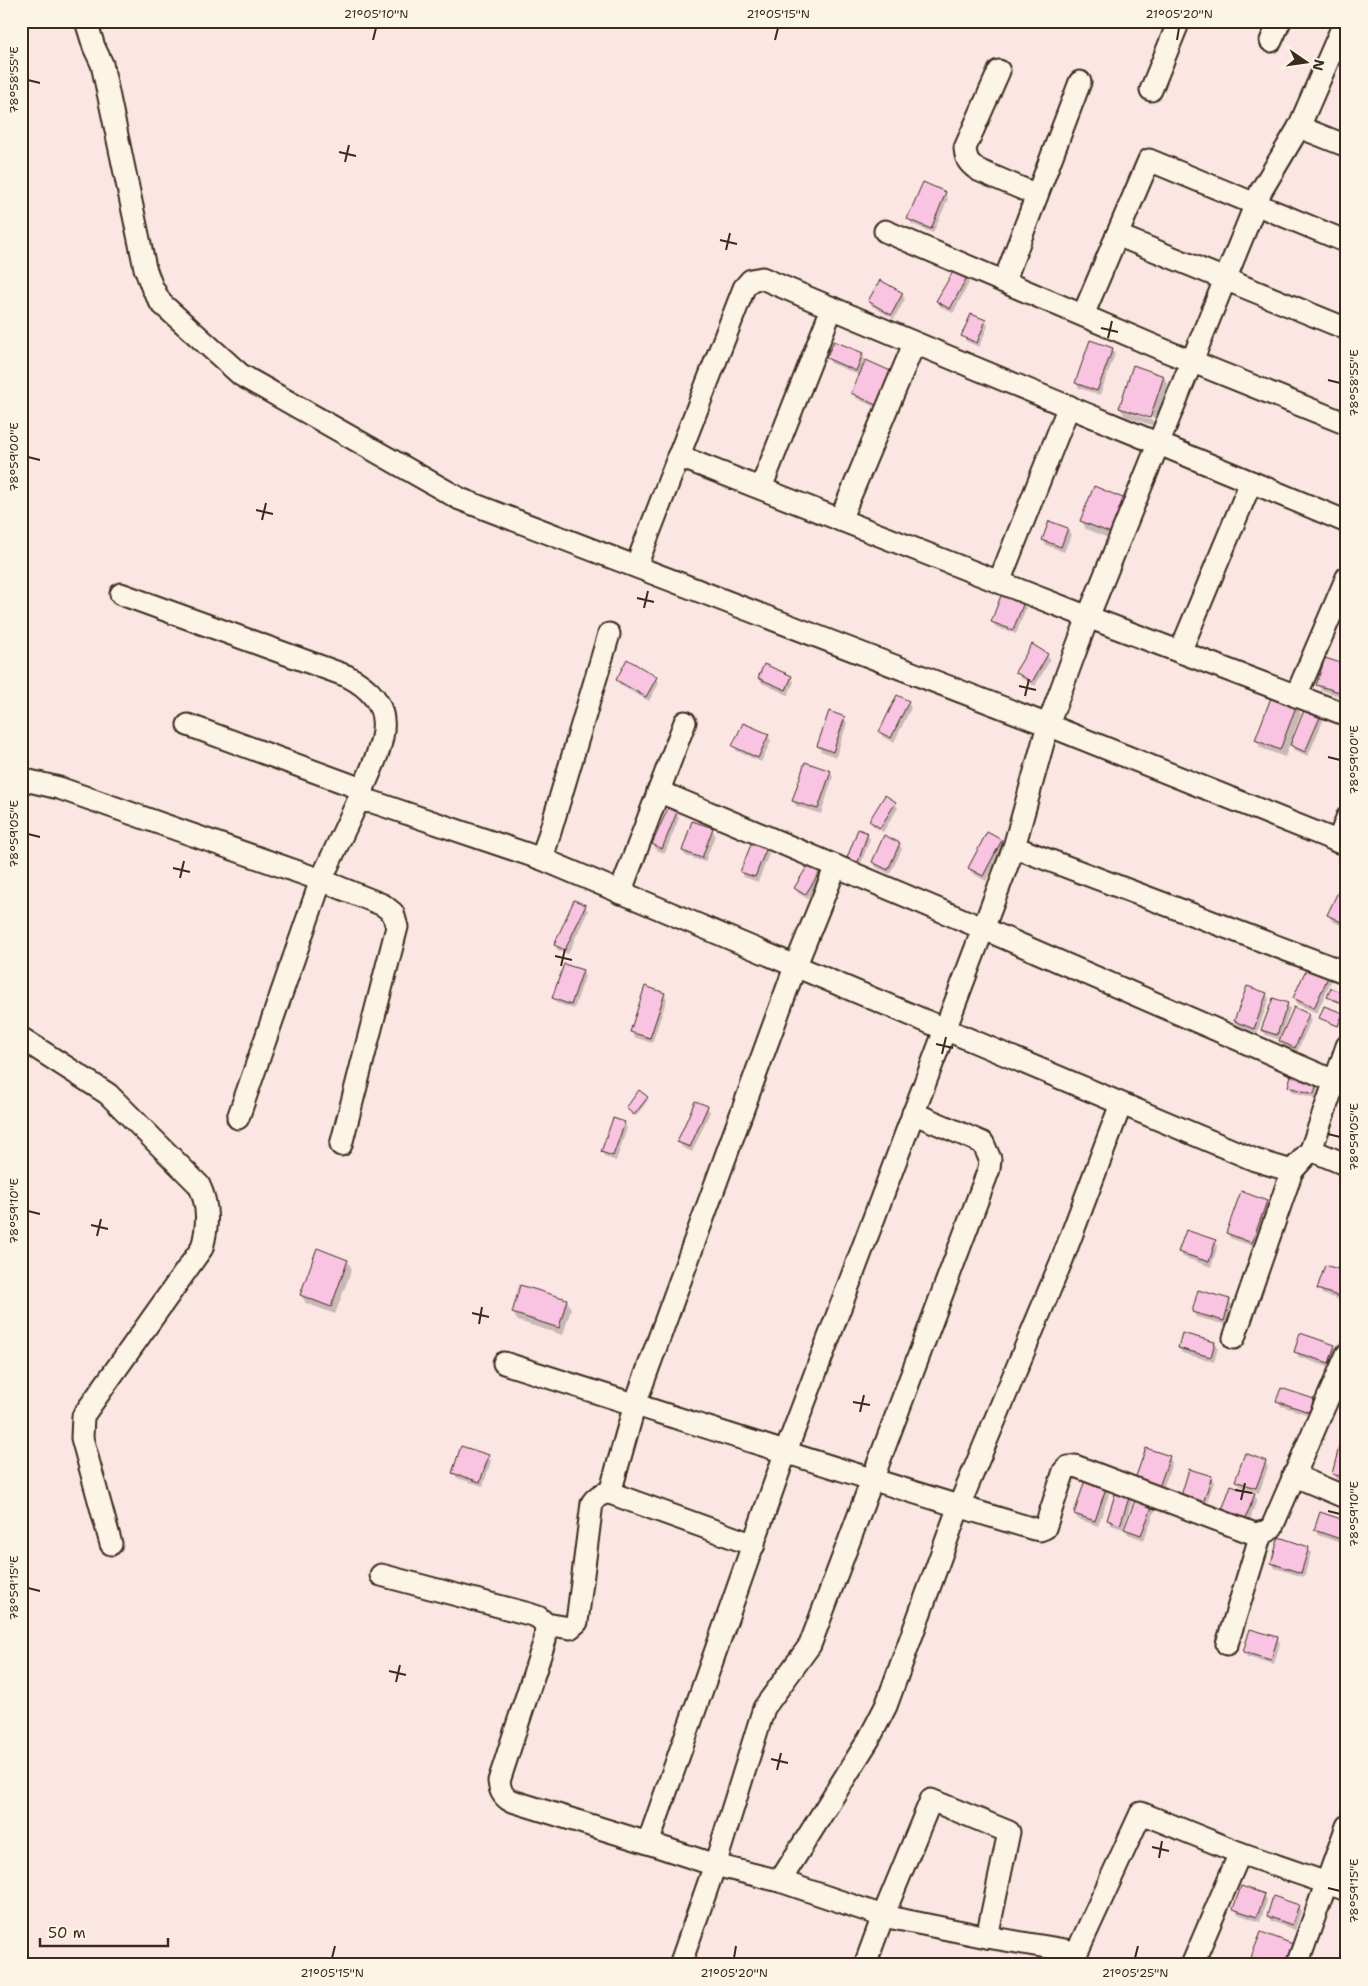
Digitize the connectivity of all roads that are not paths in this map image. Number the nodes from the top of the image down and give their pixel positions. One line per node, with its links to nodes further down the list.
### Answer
1 (86, 21): 31 (street)
2 (1179, 21): 8 (street)
3 (1280, 21): 5 (street)
4 (1343, 34): 9 (street)
5 (1271, 41)
6 (999, 71): 11 (street)
7 (1080, 82): 11 (street)
8 (1151, 90)
9 (1299, 127): 10 (street); 12 (street)
10 (1347, 146)
11 (1037, 195): 17 (street)
12 (1255, 206): 14 (street); 15 (street); 16 (street)
13 (885, 231): 17 (street)
14 (1117, 235): 16 (street); 19 (street)
15 (1347, 242)
16 (1226, 280): 20 (street); 22 (street)
17 (1004, 282): 19 (street)
18 (832, 308): 21 (street); 26 (street); 28 (street)
19 (1083, 315): 22 (street)
20 (1347, 329)
21 (914, 344): 23 (street); 29 (street)
22 (1193, 362): 24 (street); 25 (street)
23 (1069, 406): 25 (street); 33 (street)
24 (1347, 424)
25 (1160, 443): 27 (street); 35 (street)
26 (678, 456): 28 (street); 31 (street)
27 (1251, 482): 30 (street); 37 (street)
28 (760, 488): 29 (street)
29 (840, 520): 33 (street)
30 (1347, 522)
31 (636, 566): 42 (street)
32 (1347, 577): 38 (street)
33 (999, 582): 35 (street)
34 (121, 594): 45 (street)
35 (1088, 617): 37 (street); 42 (street)
36 (609, 634): 49 (street)
37 (1180, 652): 38 (street)
38 (1296, 696): 39 (street)
39 (1347, 715)
40 (685, 722): 44 (street)
41 (188, 725): 45 (street)
42 (1048, 726): 47 (street); 48 (street)
43 (21, 779): 51 (street)
44 (658, 791): 50 (street); 52 (street)
45 (360, 795): 49 (street); 51 (street)
46 (1347, 818): 47 (street)
47 (1343, 844)
48 (1014, 847): 53 (street); 55 (street)
49 (542, 859): 52 (street)
50 (836, 866): 53 (street); 54 (street)
51 (321, 880): 62 (street); 63 (street)
52 (620, 893): 54 (street)
53 (982, 928): 56 (street); 59 (street)
54 (795, 966): 56 (street); 70 (street)
55 (1347, 973)
56 (943, 1029): 60 (street); 61 (street)
57 (21, 1038): 78 (street)
58 (1347, 1046): 59 (street)
59 (1334, 1081): 64 (street)
60 (1121, 1104): 66 (street); 76 (street)
61 (913, 1113): 71 (street); 73 (street)
62 (238, 1118)
63 (341, 1145)
64 (1310, 1150): 65 (street); 66 (street)
65 (1347, 1165)
66 (1292, 1171): 67 (street)
67 (1234, 1338)
68 (1347, 1354): 72 (street)
69 (504, 1364): 70 (street)
70 (635, 1404): 71 (street); 74 (street)
71 (786, 1451): 73 (street); 79 (street)
72 (1292, 1476): 75 (street); 77 (street)
73 (871, 1480): 76 (street); 86 (street)
74 (610, 1493): 79 (street); 81 (street)
75 (1347, 1498)
76 (959, 1506): 77 (street); 87 (street)
77 (1261, 1534): 82 (street)
78 (111, 1544)
79 (754, 1545): 84 (street)
80 (381, 1575): 81 (street)
81 (546, 1624): 84 (street)
82 (1227, 1644)
83 (1347, 1826): 88 (street)
84 (648, 1843): 86 (street)
85 (1240, 1853): 88 (street); 91 (street); 94 (street)
86 (715, 1865): 87 (street); 92 (street)
87 (780, 1881): 90 (street)
88 (1326, 1881): 89 (street); 95 (street)
89 (1347, 1890)
90 (883, 1916): 91 (street); 91 (street); 93 (street)
91 (987, 1937)
92 (680, 1965)
93 (865, 1965)
94 (1192, 1965)
95 (1297, 1965)

